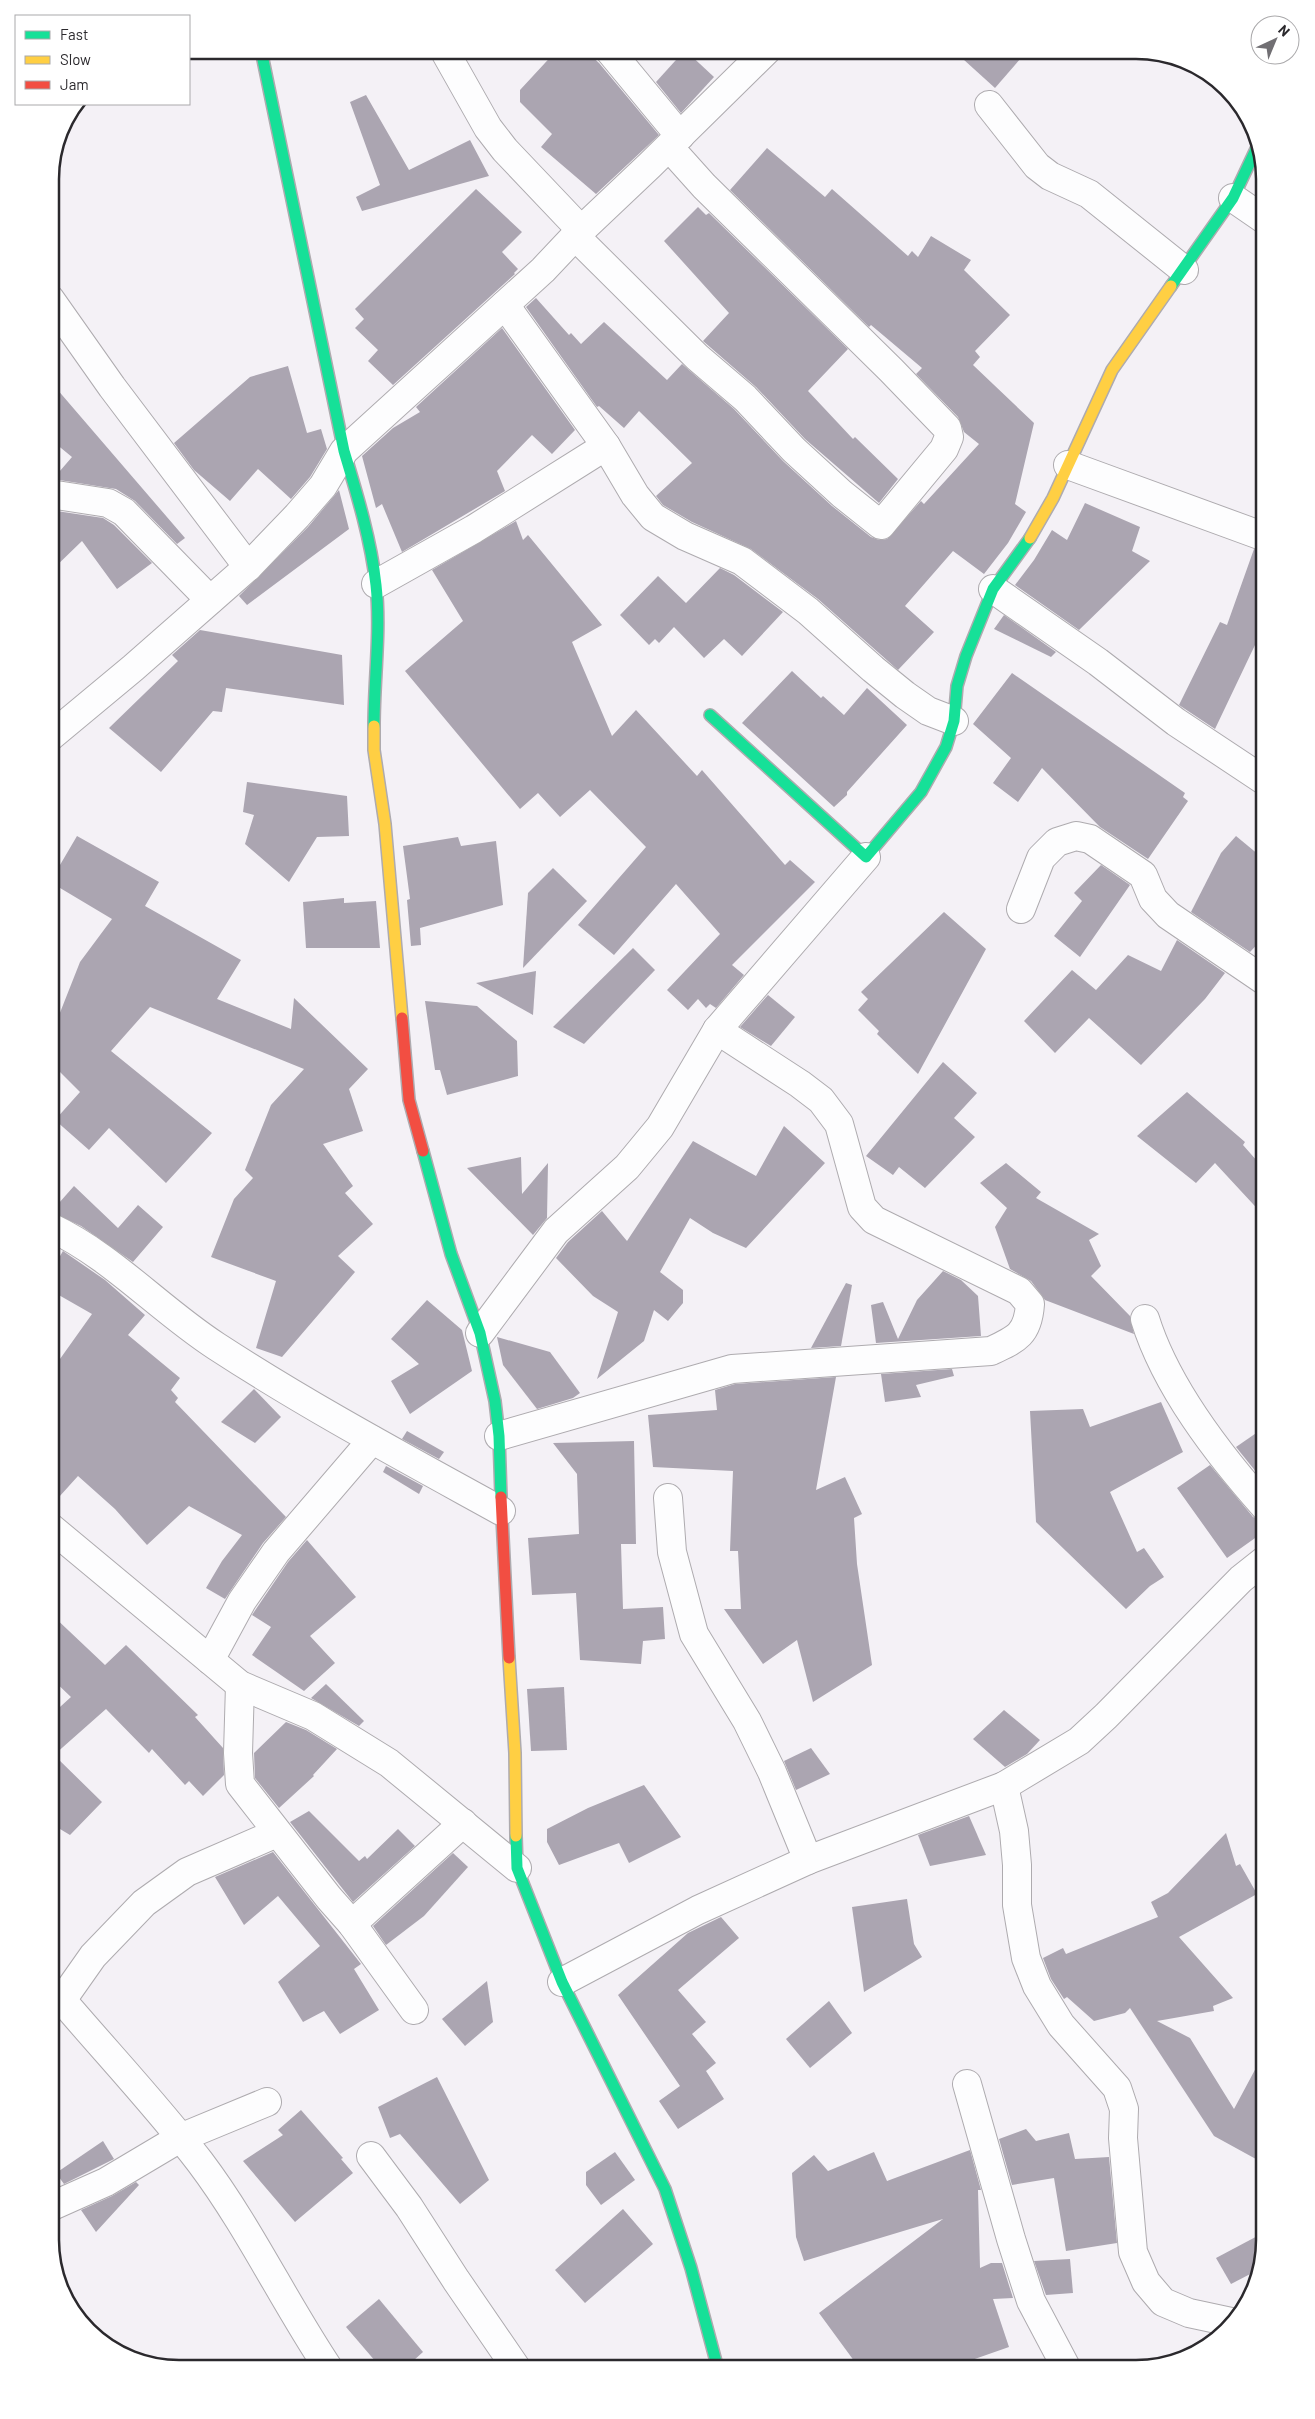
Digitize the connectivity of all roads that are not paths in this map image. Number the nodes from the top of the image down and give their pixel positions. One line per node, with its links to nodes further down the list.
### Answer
1 (264, 59): 15 (street)
2 (449, 59): 10 (street)
3 (615, 59): 6 (street)
4 (758, 59): 6 (street)
5 (989, 105): 11 (street)
6 (674, 142): 10 (street); 10 (street)
7 (1254, 154): 8 (street)
8 (1233, 198): 9 (street); 11 (street)
9 (1256, 214)
10 (578, 233): 12 (street)
11 (1184, 270): 16 (street)
12 (505, 305): 14 (street); 15 (street)
13 (59, 311): 19 (street)
14 (606, 446): 20 (street); 24 (street)
15 (344, 451): 19 (street); 20 (street)
16 (1068, 466): 18 (street); 21 (street)
17 (62, 496): 22 (street)
18 (1256, 535)
19 (248, 566): 22 (street)
20 (376, 584): 33 (street)
21 (993, 589): 24 (street); 26 (street)
22 (210, 600): 25 (street)
23 (710, 715): 27 (street)
24 (954, 721): 27 (street)
25 (59, 730)
26 (1256, 775)
27 (866, 857): 30 (street)
28 (1022, 909): 29 (street)
29 (1256, 975)
30 (717, 1030): 33 (street); 34 (street)
31 (59, 1233): 35 (street)
32 (1145, 1319): 36 (street)
33 (480, 1333): 34 (street)
34 (500, 1436): 38 (street)
35 (372, 1440): 38 (street); 41 (street)
36 (1256, 1496)
37 (668, 1498): 46 (street)
38 (501, 1511): 47 (street)
39 (59, 1534): 41 (street)
40 (1256, 1567): 43 (street)
41 (210, 1660): 42 (street)
42 (240, 1685): 44 (street); 45 (street)
43 (1004, 1786): 46 (street); 58 (street)
44 (463, 1823): 47 (street); 48 (street)
45 (277, 1832): 48 (street); 50 (street)
46 (808, 1860): 49 (street)
47 (517, 1868): 49 (street)
48 (352, 1924): 52 (street)
49 (562, 1982): 61 (street)
50 (59, 1994)
51 (59, 2000): 55 (street)
52 (414, 2010)
53 (967, 2084): 62 (street)
54 (267, 2102): 55 (street)
55 (180, 2138): 57 (street); 59 (street)
56 (371, 2156): 60 (street)
57 (59, 2203)
58 (1225, 2321)
59 (323, 2360)
60 (511, 2360)
61 (716, 2360)
62 (1062, 2360)

